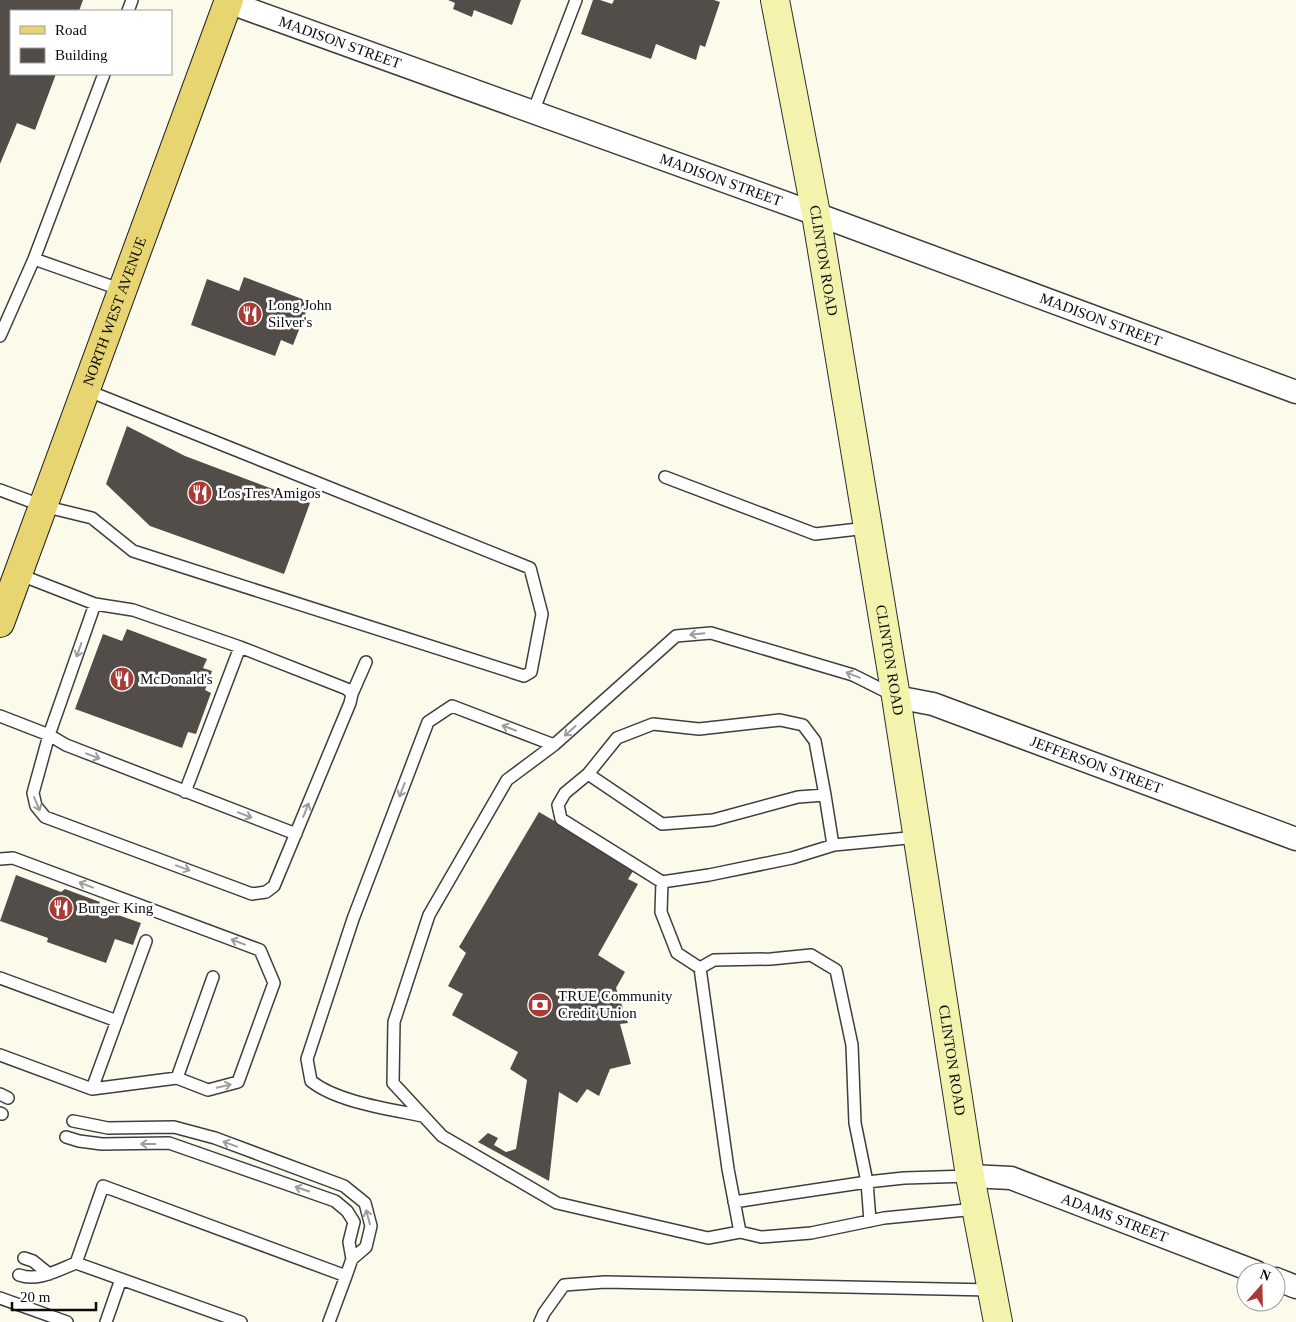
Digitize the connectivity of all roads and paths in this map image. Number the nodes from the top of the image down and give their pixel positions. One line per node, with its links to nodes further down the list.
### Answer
1 (576, 0): 5 (lane)
2 (775, 0): 6 (main road, CLINTON ROAD)
3 (228, 1): 5 (street, MADISON STREET); 8 (main road, NORTH WEST AVENUE)
4 (104, 75): 7 (lane)
5 (533, 112): 6 (street, MADISON STREET)
6 (816, 214): 11 (street, MADISON STREET); 15 (main road, CLINTON ROAD)
7 (34, 259): 8 (lane); 9 (lane)
8 (122, 290): 10 (main road, NORTH WEST AVENUE)
9 (0, 336)
10 (86, 390): 14 (main road, NORTH WEST AVENUE); 14 (lane)
11 (1296, 392)
12 (666, 477): 15 (lane)
13 (0, 490): 14 (lane)
14 (43, 506): 16 (main road, NORTH WEST AVENUE)
15 (868, 528): 22 (main road, CLINTON ROAD)
16 (18, 574): 17 (lane); 18 (main road, NORTH WEST AVENUE)
17 (95, 604): 19 (lane); 24 (lane, one-way to 24)
18 (0, 623)
19 (240, 647): 21 (lane); 27 (lane)
20 (366, 662): 21 (lane)
21 (352, 694): 29 (lane, one-way to 21)
22 (896, 697): 25 (lane, one-way to 25); 30 (main road, CLINTON ROAD); 31 (street, JEFFERSON STREET)
23 (0, 716): 24 (lane)
24 (49, 735): 27 (lane, one-way to 27); 29 (lane, one-way to 29)
25 (554, 745): 43 (lane); 43 (lane, one-way to 43)
26 (588, 774): 28 (lane); 28 (lane); 34 (lane)
27 (185, 792): 29 (lane, one-way to 29)
28 (825, 795): 32 (lane)
29 (296, 834)
30 (918, 837): 32 (lane); 46 (main road, CLINTON ROAD)
31 (1296, 839)
32 (833, 845): 34 (lane)
33 (0, 859): 41 (lane, one-way to 33)
34 (662, 882): 36 (lane)
35 (146, 941): 39 (lane)
36 (700, 968): 47 (lane); 48 (lane)
37 (213, 977): 41 (lane)
38 (0, 978): 39 (lane)
39 (117, 1020): 42 (lane)
40 (0, 1055): 42 (lane)
41 (178, 1078): 42 (lane)
42 (92, 1088)
43 (423, 1116): 51 (lane)
44 (73, 1121): 53 (lane, one-way to 44)
45 (66, 1137): 53 (lane, one-way to 45)
46 (970, 1176): 47 (lane); 49 (main road, CLINTON ROAD); 55 (street, ADAMS STREET)
47 (867, 1182): 48 (lane); 50 (lane)
48 (734, 1202): 51 (lane)
49 (976, 1208): 50 (lane); 60 (main road, CLINTON ROAD)
50 (870, 1221): 51 (lane)
51 (740, 1232)
52 (24, 1258): 56 (lane)
53 (352, 1259): 58 (lane)
54 (76, 1263): 56 (lane); 58 (lane); 59 (lane)
55 (1236, 1264)
56 (49, 1274): 57 (lane)
57 (19, 1275)
58 (346, 1276): 65 (lane)
59 (121, 1279): 63 (lane); 64 (lane)
60 (991, 1290): 66 (lane); 67 (main road, CLINTON ROAD)
61 (0, 1298): 62 (lane)
62 (67, 1322)
63 (106, 1322)
64 (241, 1322)
65 (329, 1322)
66 (540, 1322)
67 (998, 1322)

